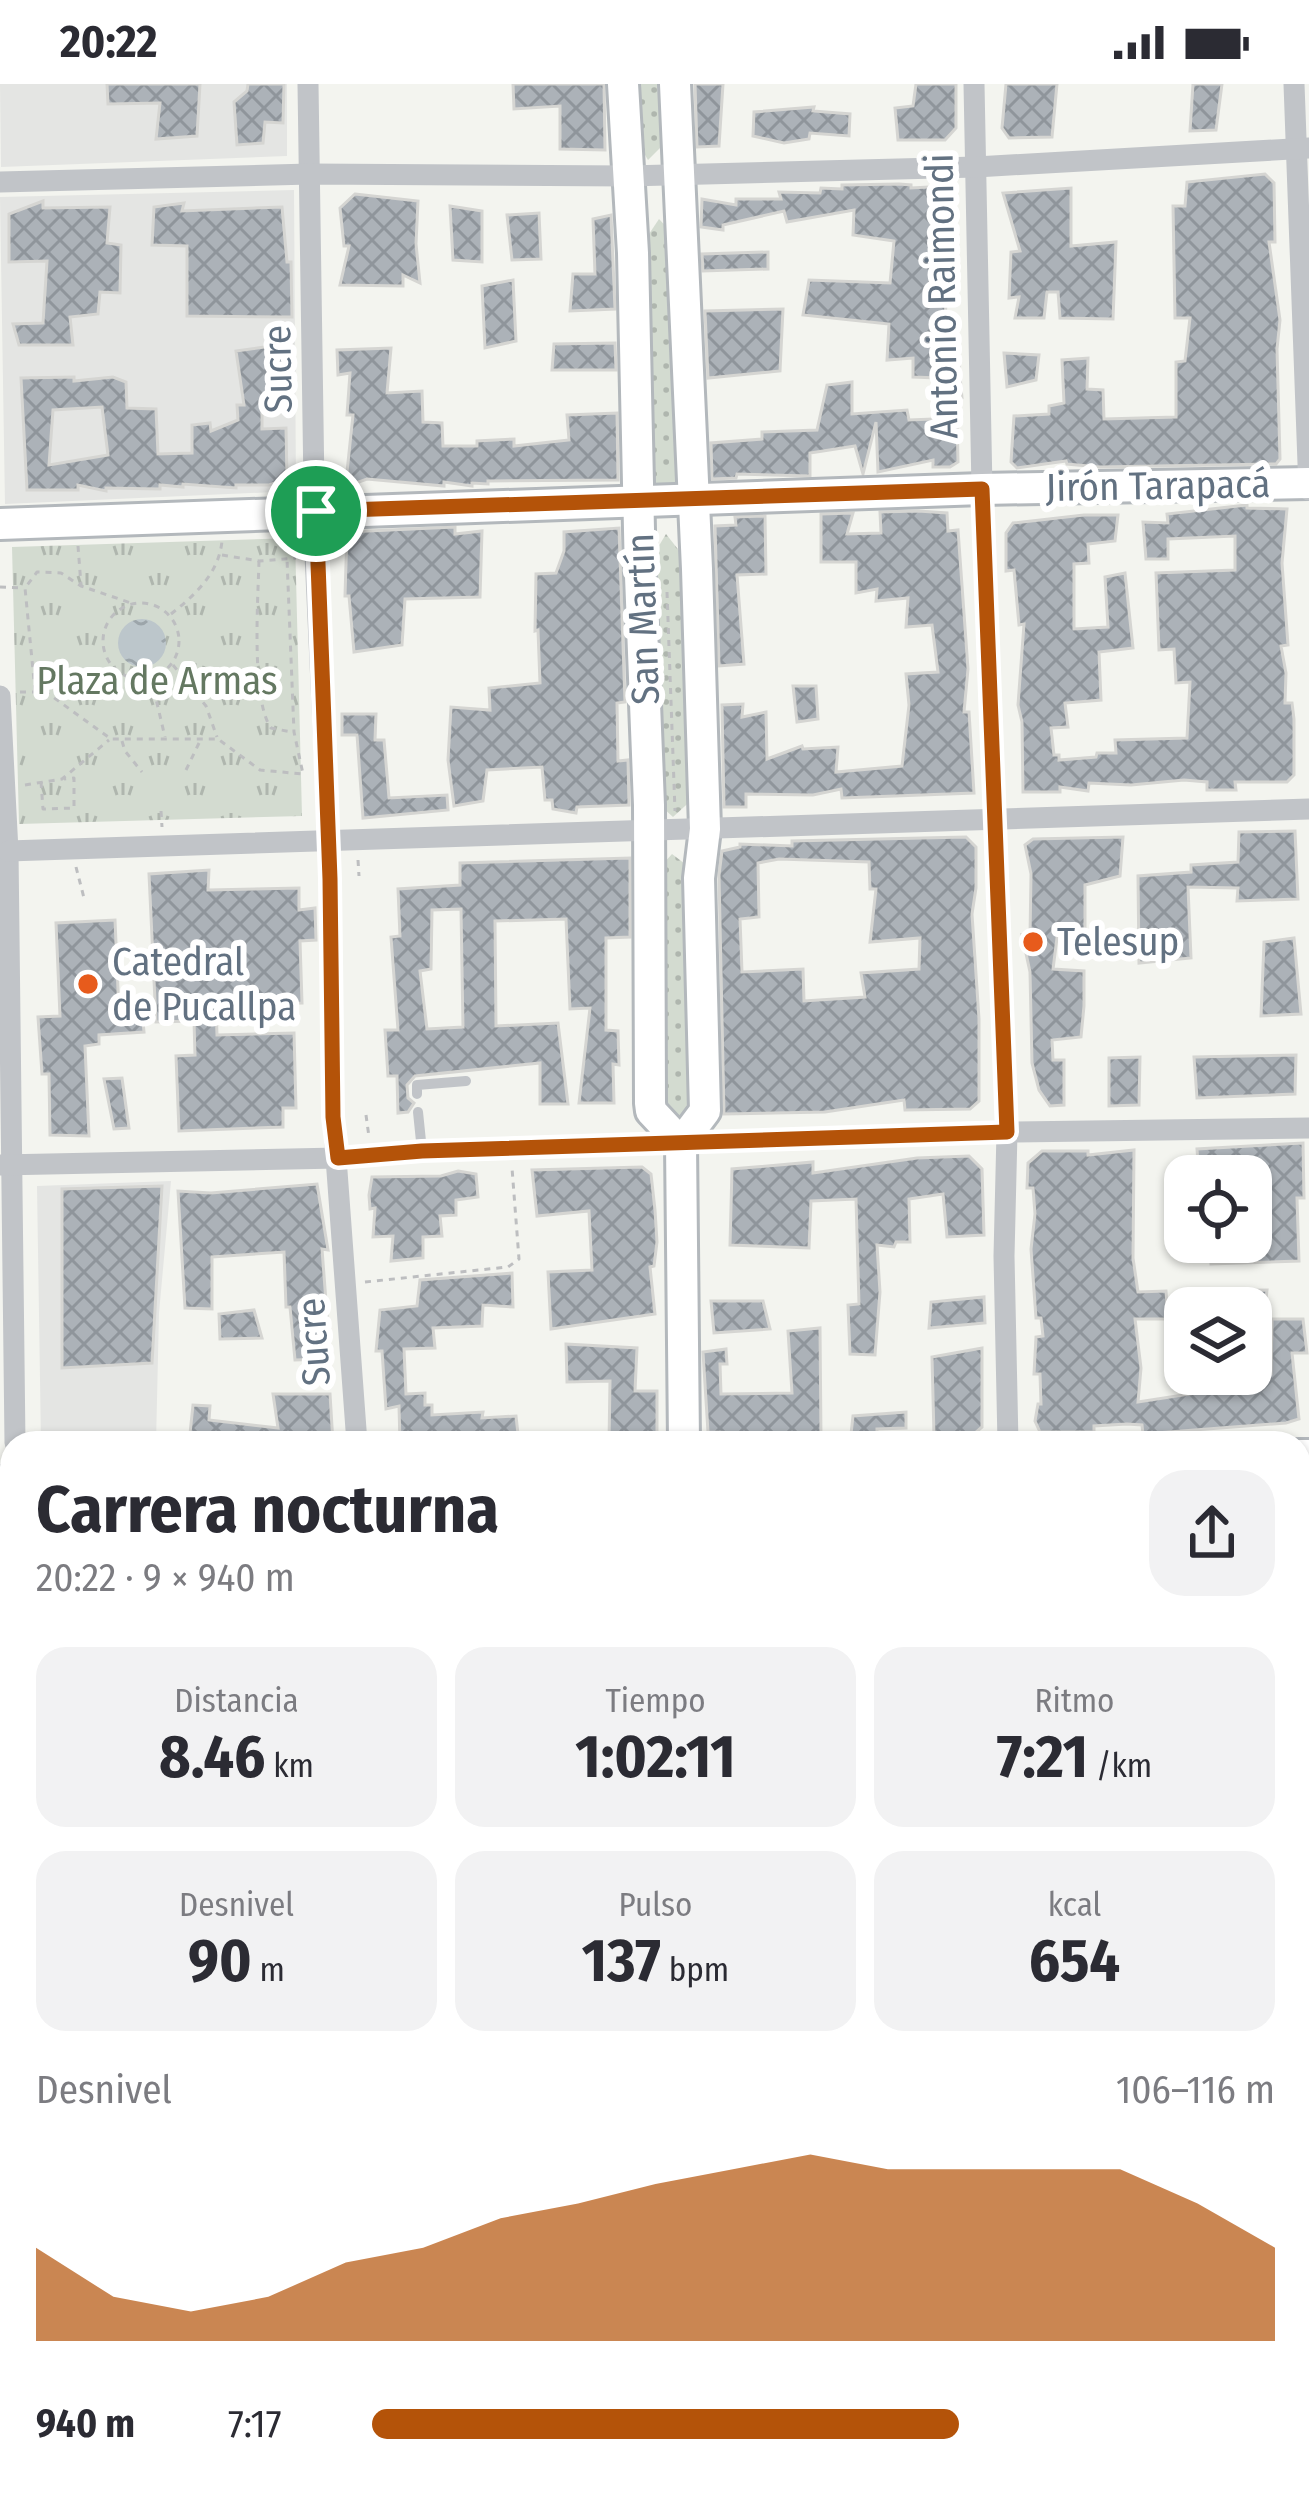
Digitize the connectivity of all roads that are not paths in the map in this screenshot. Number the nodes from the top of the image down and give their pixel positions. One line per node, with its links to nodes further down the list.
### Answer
1 (308, 84): 8 (street, Sucre)
2 (623, 84): 10 (main road, San Martín)
3 (675, 84): 9 (main road, San Martín)
4 (974, 84): 7 (street, Antonio Raimondi)
5 (1294, 84): 6 (street)
6 (1302, 148): 7 (street); 12 (street)
7 (976, 167): 9 (street); 13 (street, Antonio Raimondi)
8 (310, 174): 10 (street); 11 (street); 16 (street, Sucre)
9 (678, 174): 10 (street); 14 (main road, San Martín)
10 (628, 176): 15 (main road, San Martín)
11 (0, 182)
12 (1309, 486): 13 (main road, Jirón Tarapacá)
13 (982, 489): 14 (main road, Jirón Tarapacá); 22 (street, Antonio Raimondi)
14 (694, 500): 15 (main road, Jirón Tarapacá); 23 (main road, San Martín)
15 (640, 502): 16 (main road, Jirón Tarapacá); 21 (main road, San Martín)
16 (316, 511): 17 (main road, Jirón Tarapacá); 24 (street, Sucre)
17 (0, 524)
18 (9, 694): 20 (street)
19 (1309, 809): 22 (street)
20 (2, 813): 25 (street)
21 (649, 818): 23 (street); 24 (street); 32 (main road, San Martín)
22 (996, 819): 23 (street); 31 (street, Antonio Raimondi)
23 (705, 829): 32 (main road, San Martín)
24 (328, 841): 25 (street); 34 (street, Sucre)
25 (8, 850): 26 (street)
26 (4, 943): 35 (street)
27 (466, 1082): 28 (lane)
28 (417, 1094)
29 (418, 1112): 33 (lane)
30 (1309, 1128): 31 (street)
31 (1007, 1132): 32 (street); 39 (street, Antonio Raimondi)
32 (681, 1143): 33 (street); 38 (main road, San Martín)
33 (422, 1151): 34 (street)
34 (338, 1158): 35 (street); 37 (street, Sucre)
35 (7, 1164): 36 (street)
36 (15, 1431)
37 (356, 1431)
38 (684, 1431)
39 (1008, 1431)

